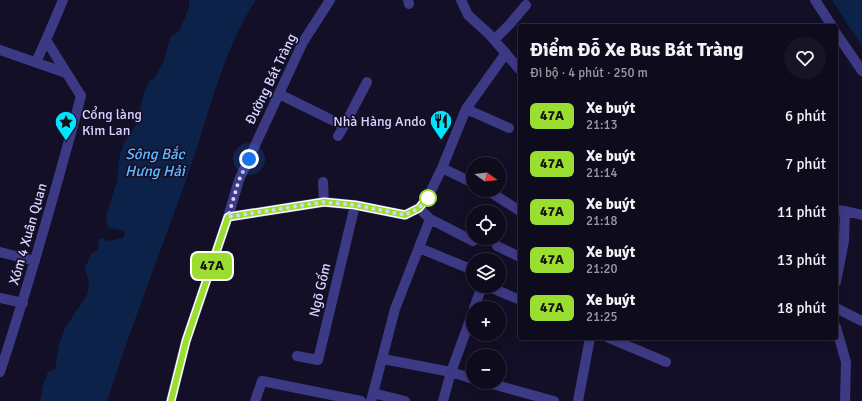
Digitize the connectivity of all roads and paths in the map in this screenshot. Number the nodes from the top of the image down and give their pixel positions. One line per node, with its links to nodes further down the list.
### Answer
1 (62, 0): 8 (street)
2 (330, 0): 17 (street, Đường Bát Tràng)
3 (461, 0): 9 (street)
4 (815, 0): 6 (street)
5 (526, 5): 9 (street)
6 (831, 24)
7 (838, 35): 14 (street)
8 (46, 40): 12 (street); 15 (street, Xóm 4 Xuân Quan)
9 (494, 40): 11 (street)
10 (0, 50): 12 (street)
11 (506, 54): 13 (street); 18 (street)
12 (36, 62): 15 (street)
13 (518, 68)
14 (862, 71)
15 (66, 73): 39 (street, Xóm 4 Xuân Quan)
16 (367, 82): 19 (street)
17 (279, 94): 19 (street); 32 (street, Đường Bát Tràng)
18 (466, 109): 20 (street); 22 (street)
19 (344, 126): 21 (street)
20 (509, 128)
21 (338, 136)
22 (442, 168): 23 (street); 28 (street)
23 (466, 180)
24 (323, 182): 26 (street)
25 (498, 197): 29 (street)
26 (324, 202): 27 (street); 32 (street)
27 (355, 205): 28 (street); 52 (street, Ngõ Gốm)
28 (419, 208): 33 (street)
29 (518, 210)
30 (840, 210): 31 (street); 41 (street)
31 (862, 214)
32 (228, 217): 61 (street, Đường Bát Tràng)
33 (430, 219): 34 (street); 36 (street)
34 (466, 237)
35 (497, 246): 38 (street)
36 (419, 248): 40 (street); 53 (street)
37 (0, 252): 39 (street)
38 (518, 256)
39 (35, 261): 45 (street, Xóm 4 Xuân Quan)
40 (466, 267)
41 (838, 272)
42 (503, 293): 44 (street)
43 (0, 298): 45 (street)
44 (518, 299)
45 (23, 304): 55 (street, Xóm 4 Xuân Quan)
46 (838, 309): 47 (street)
47 (862, 321)
48 (466, 331): 56 (street)
49 (838, 334): 68 (street)
50 (590, 340): 67 (street)
51 (615, 340): 54 (street)
52 (297, 356)
53 (383, 358): 56 (street); 59 (street)
54 (666, 362)
55 (0, 372)
56 (451, 372): 57 (street); 65 (street)
57 (466, 377)
58 (506, 389): 60 (street)
59 (372, 397): 64 (street)
60 (535, 399): 66 (street)
61 (171, 401)
62 (255, 401): 63 (street)
63 (361, 401)
64 (405, 401)
65 (443, 401)
66 (554, 401)
67 (578, 401)
68 (845, 401)

